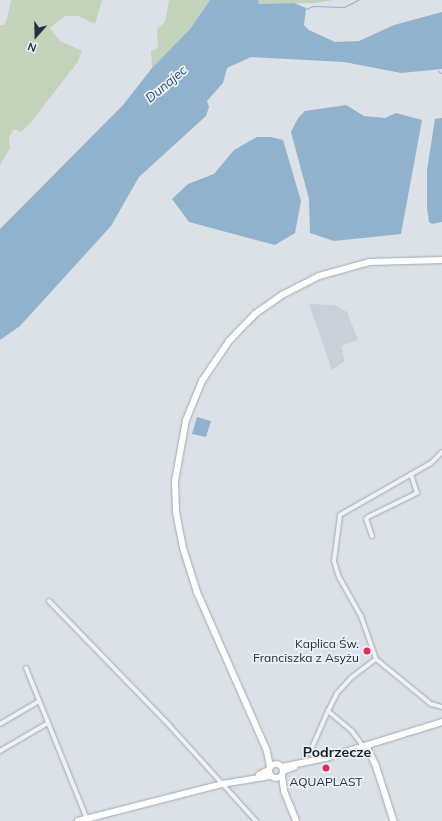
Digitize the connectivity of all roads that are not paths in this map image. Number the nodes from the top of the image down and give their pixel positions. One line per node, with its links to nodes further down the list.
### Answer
1 (442, 260): 17 (main road)
2 (442, 452): 3 (street)
3 (411, 474): 4 (street); 6 (street)
4 (372, 536)
5 (49, 601): 18 (street)
6 (376, 659): 9 (street); 10 (street)
7 (26, 668): 8 (street)
8 (39, 701): 12 (street); 13 (street)
9 (442, 707)
10 (328, 711): 14 (street); 16 (street)
11 (442, 722): 14 (street)
12 (48, 723): 15 (street); 19 (street)
13 (0, 724)
14 (365, 746): 17 (street); 23 (street)
15 (0, 751)
16 (305, 755)
17 (276, 771): 18 (street); 22 (main road)
18 (222, 784): 19 (street); 21 (street)
19 (87, 819): 20 (street)
20 (78, 821)
21 (256, 821)
22 (296, 821)
23 (394, 821)

